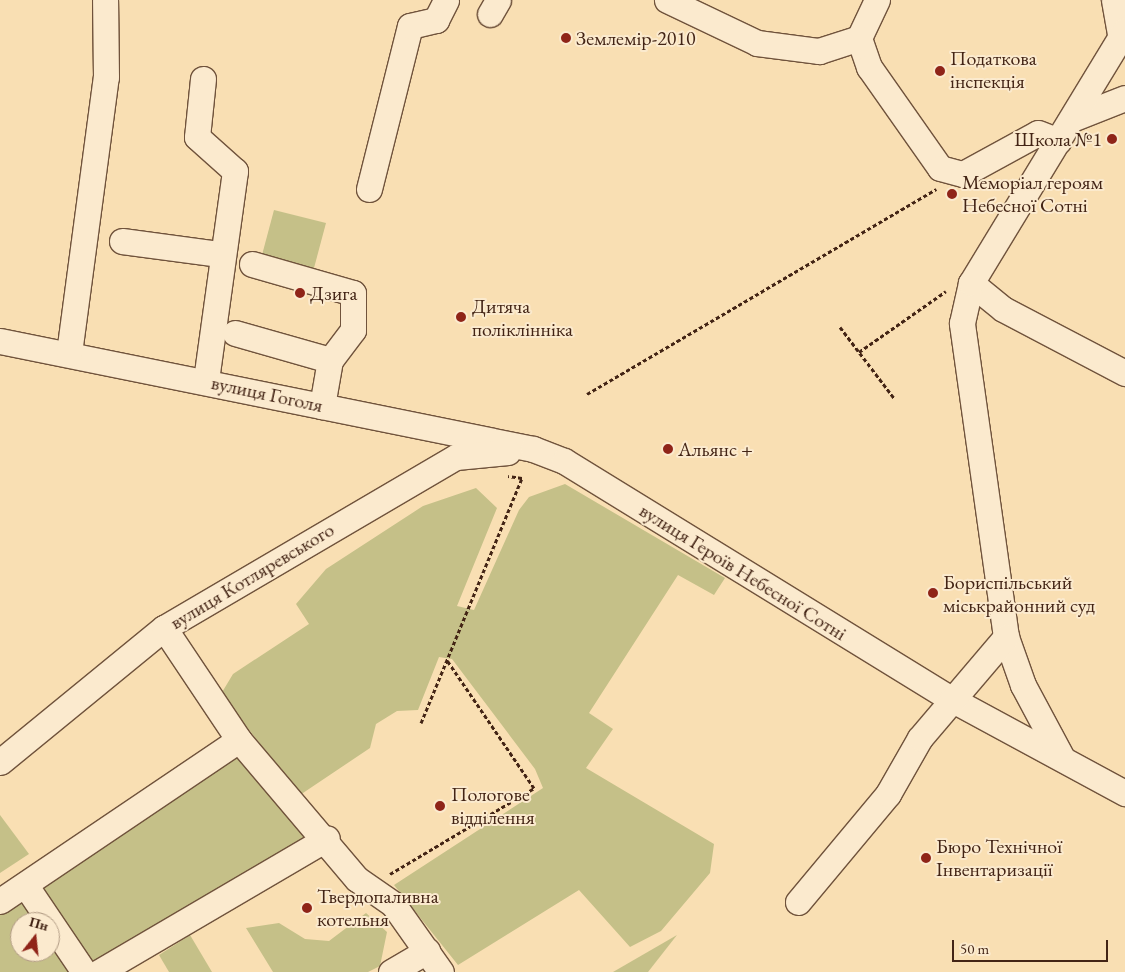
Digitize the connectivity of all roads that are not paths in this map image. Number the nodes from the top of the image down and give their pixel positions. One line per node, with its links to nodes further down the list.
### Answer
1 (106, 0): 19 (street)
2 (446, 0): 12 (street)
3 (667, 0): 7 (street)
4 (877, 0): 7 (street)
5 (1114, 0): 6 (street)
6 (1123, 34): 10 (street)
7 (859, 38): 11 (street)
8 (203, 80): 14 (street)
9 (1125, 98): 10 (street)
10 (1074, 118): 11 (street)
11 (1059, 140): 16 (street)
12 (369, 189)
13 (122, 241): 14 (street)
14 (220, 254): 22 (street)
15 (252, 264): 20 (street)
16 (971, 283): 21 (street); 26 (street)
17 (236, 334): 20 (street)
18 (0, 341): 19 (street, вулиця Гоголя)
19 (69, 352): 22 (street, вулиця Гоголя)
20 (330, 360): 23 (street)
21 (1125, 373)
22 (206, 381): 23 (street, вулиця Гоголя)
23 (322, 406): 24 (street, вулиця Гоголя)
24 (533, 450): 25 (street, вулиця Котляревського); 27 (street, вулиця Героїв Небесної Сотні)
25 (164, 628): 28 (street); 30 (street, вулиця Котляревського)
26 (1006, 637): 27 (street); 29 (street)
27 (951, 699): 29 (street, вулиця Героїв Небесної Сотні); 35 (street)
28 (239, 740): 32 (street); 33 (street)
29 (1062, 758): 31 (street, вулиця Героїв Небесної Сотні)
30 (0, 762)
31 (1125, 793)
32 (326, 838): 36 (street); 38 (street)
33 (26, 886): 34 (street); 37 (street)
34 (0, 901)
35 (798, 902)
36 (427, 951): 39 (street); 40 (street)
37 (84, 972)
38 (99, 972)
39 (391, 972)
40 (441, 972)

